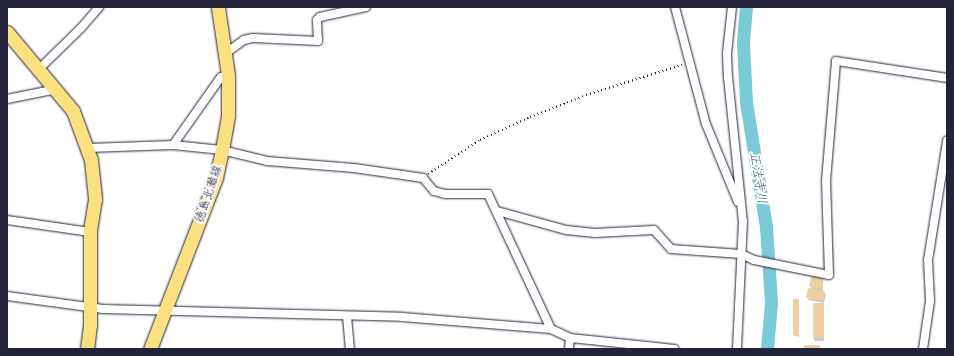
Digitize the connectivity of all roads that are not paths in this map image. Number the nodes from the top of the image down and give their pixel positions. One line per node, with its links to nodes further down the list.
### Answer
1 (99, 7): 8 (street)
2 (218, 7): 7 (main road, 徳島北灘線)
3 (366, 7): 7 (street)
4 (675, 7): 18 (street)
5 (732, 7): 18 (street)
6 (7, 32): 8 (main road)
7 (226, 53): 9 (main road, 徳島北灘線)
8 (38, 70): 11 (main road)
9 (228, 75): 14 (street); 16 (main road, 徳島北灘線)
10 (947, 78): 21 (street)
11 (57, 89): 12 (street); 15 (main road)
12 (7, 99)
13 (947, 141): 34 (street)
14 (173, 145): 15 (street); 16 (street)
15 (88, 148): 20 (main road)
16 (222, 150): 17 (street); 24 (main road, 徳島北灘線)
17 (497, 211): 21 (street); 26 (street)
18 (742, 211): 21 (street)
19 (7, 220): 20 (street)
20 (90, 232): 23 (main road)
21 (741, 254): 33 (street)
22 (7, 296): 23 (street)
23 (88, 307): 24 (street); 28 (main road)
24 (166, 310): 25 (street); 29 (main road, 徳島北灘線)
25 (346, 316): 26 (street); 30 (street)
26 (551, 329): 27 (street)
27 (570, 338): 31 (street); 32 (street)
28 (87, 349)
29 (150, 349)
30 (350, 349)
31 (569, 349)
32 (674, 349)
33 (737, 349)
34 (923, 349)

